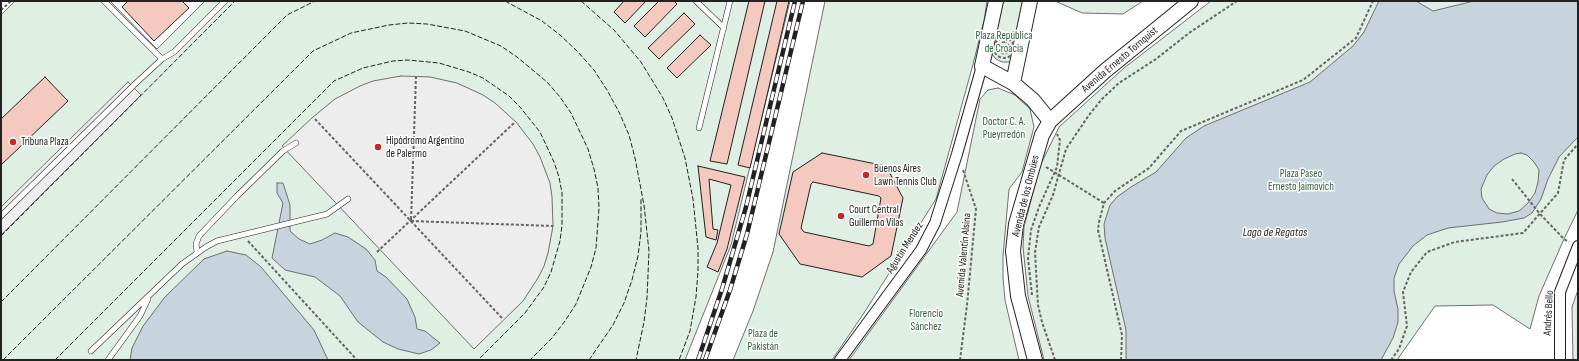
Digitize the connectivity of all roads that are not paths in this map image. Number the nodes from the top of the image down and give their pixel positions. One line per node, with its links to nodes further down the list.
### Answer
1 (104, 1): 9 (lane)
2 (225, 1): 9 (lane)
3 (696, 1): 8 (lane)
4 (730, 1): 8 (lane)
5 (996, 1): 10 (main road)
6 (1030, 1): 11 (main road)
7 (1191, 1): 12 (main road, Avenida Ernesto Tornquist)
8 (724, 28): 13 (lane)
9 (162, 59): 16 (lane)
10 (982, 66): 11 (main road); 22 (street, Agustin Mendez)
11 (1013, 83): 12 (main road)
12 (1050, 121): 23 (main road, Avenida de los Ombúes)
13 (699, 128)
14 (296, 143): 18 (lane)
15 (348, 199): 18 (lane)
16 (1, 216)
17 (1578, 246): 24 (street, Andrés Bello)
18 (197, 252): 19 (lane)
19 (149, 296): 20 (lane); 21 (lane)
20 (91, 351)
21 (108, 360)
22 (840, 360)
23 (1035, 360)
24 (1560, 360)

